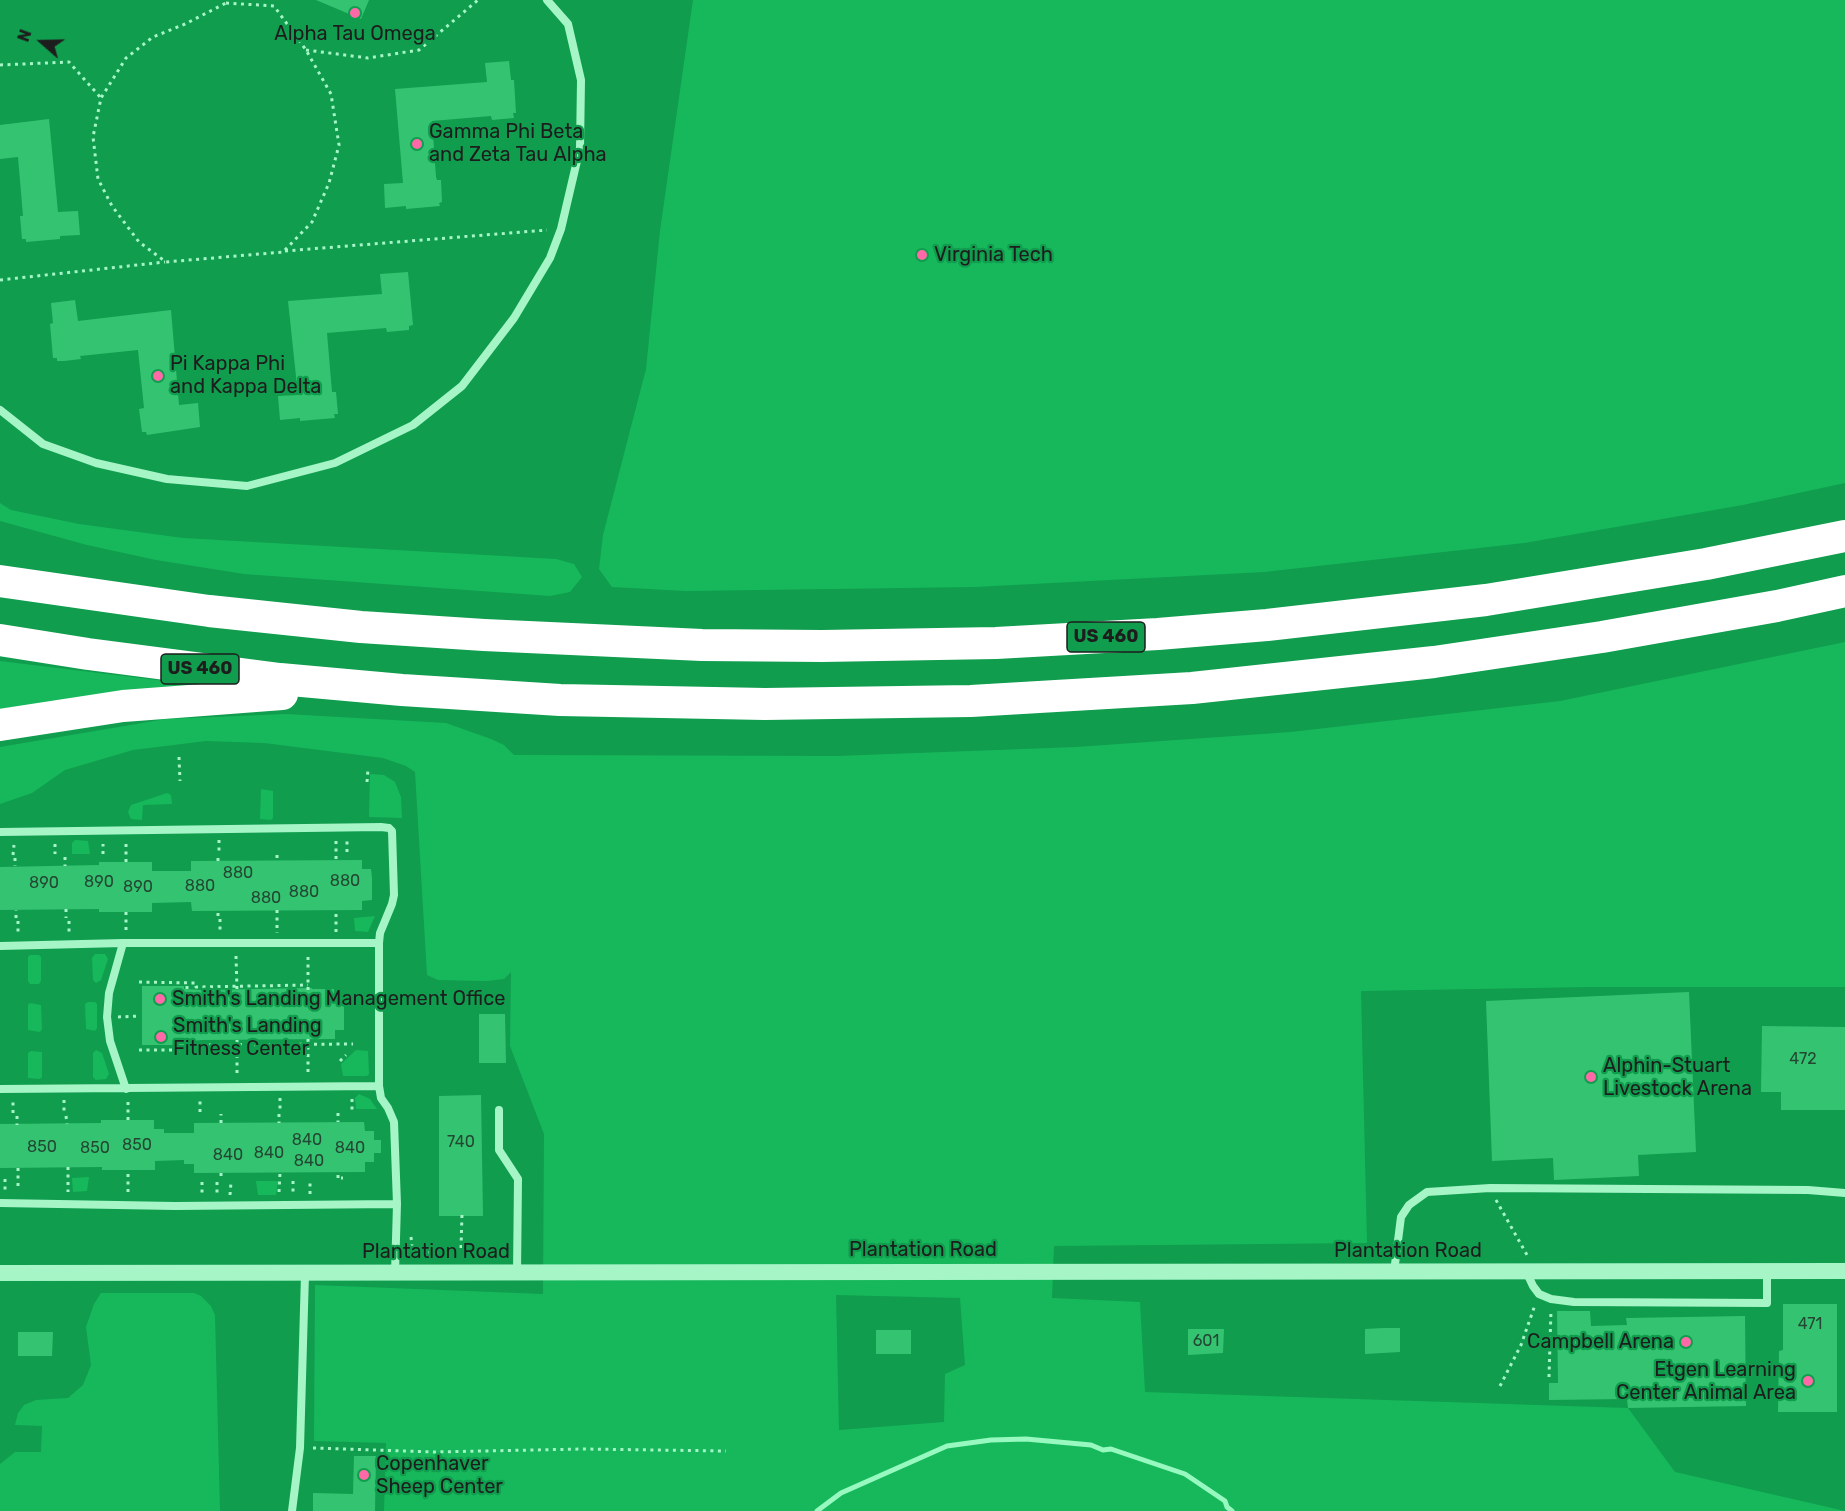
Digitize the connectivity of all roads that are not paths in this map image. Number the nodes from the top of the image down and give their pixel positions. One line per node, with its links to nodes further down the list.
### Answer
1 (547, 0): 2 (lane)
2 (0, 410)
3 (1845, 536): 6 (highway, US 460)
4 (0, 567): 6 (highway)
5 (0, 581): 6 (highway, US 460)
6 (44, 588)
7 (1845, 591): 9 (highway, US 460)
8 (0, 640): 9 (highway, US 460)
9 (402, 690): 10 (highway)
10 (0, 725)
11 (0, 832): 13 (lane)
12 (124, 939): 13 (lane); 14 (lane); 17 (lane)
13 (379, 943): 15 (lane)
14 (0, 945)
15 (379, 1086): 17 (lane); 21 (lane)
16 (0, 1089): 17 (lane)
17 (127, 1092)
18 (499, 1110): 27 (lane)
19 (1845, 1192): 25 (lane)
20 (0, 1203): 21 (lane)
21 (397, 1204): 26 (lane)
22 (1528, 1265): 23 (street, Plantation Road); 23 (lane); 25 (street, Plantation Road)
23 (1767, 1270): 24 (street, Plantation Road)
24 (1845, 1271)
25 (1394, 1272): 27 (street, Plantation Road)
26 (395, 1273): 27 (street, Plantation Road); 29 (street, Plantation Road)
27 (518, 1273)
28 (0, 1274): 29 (street, Plantation Road)
29 (305, 1274): 30 (lane)
30 (292, 1511)

